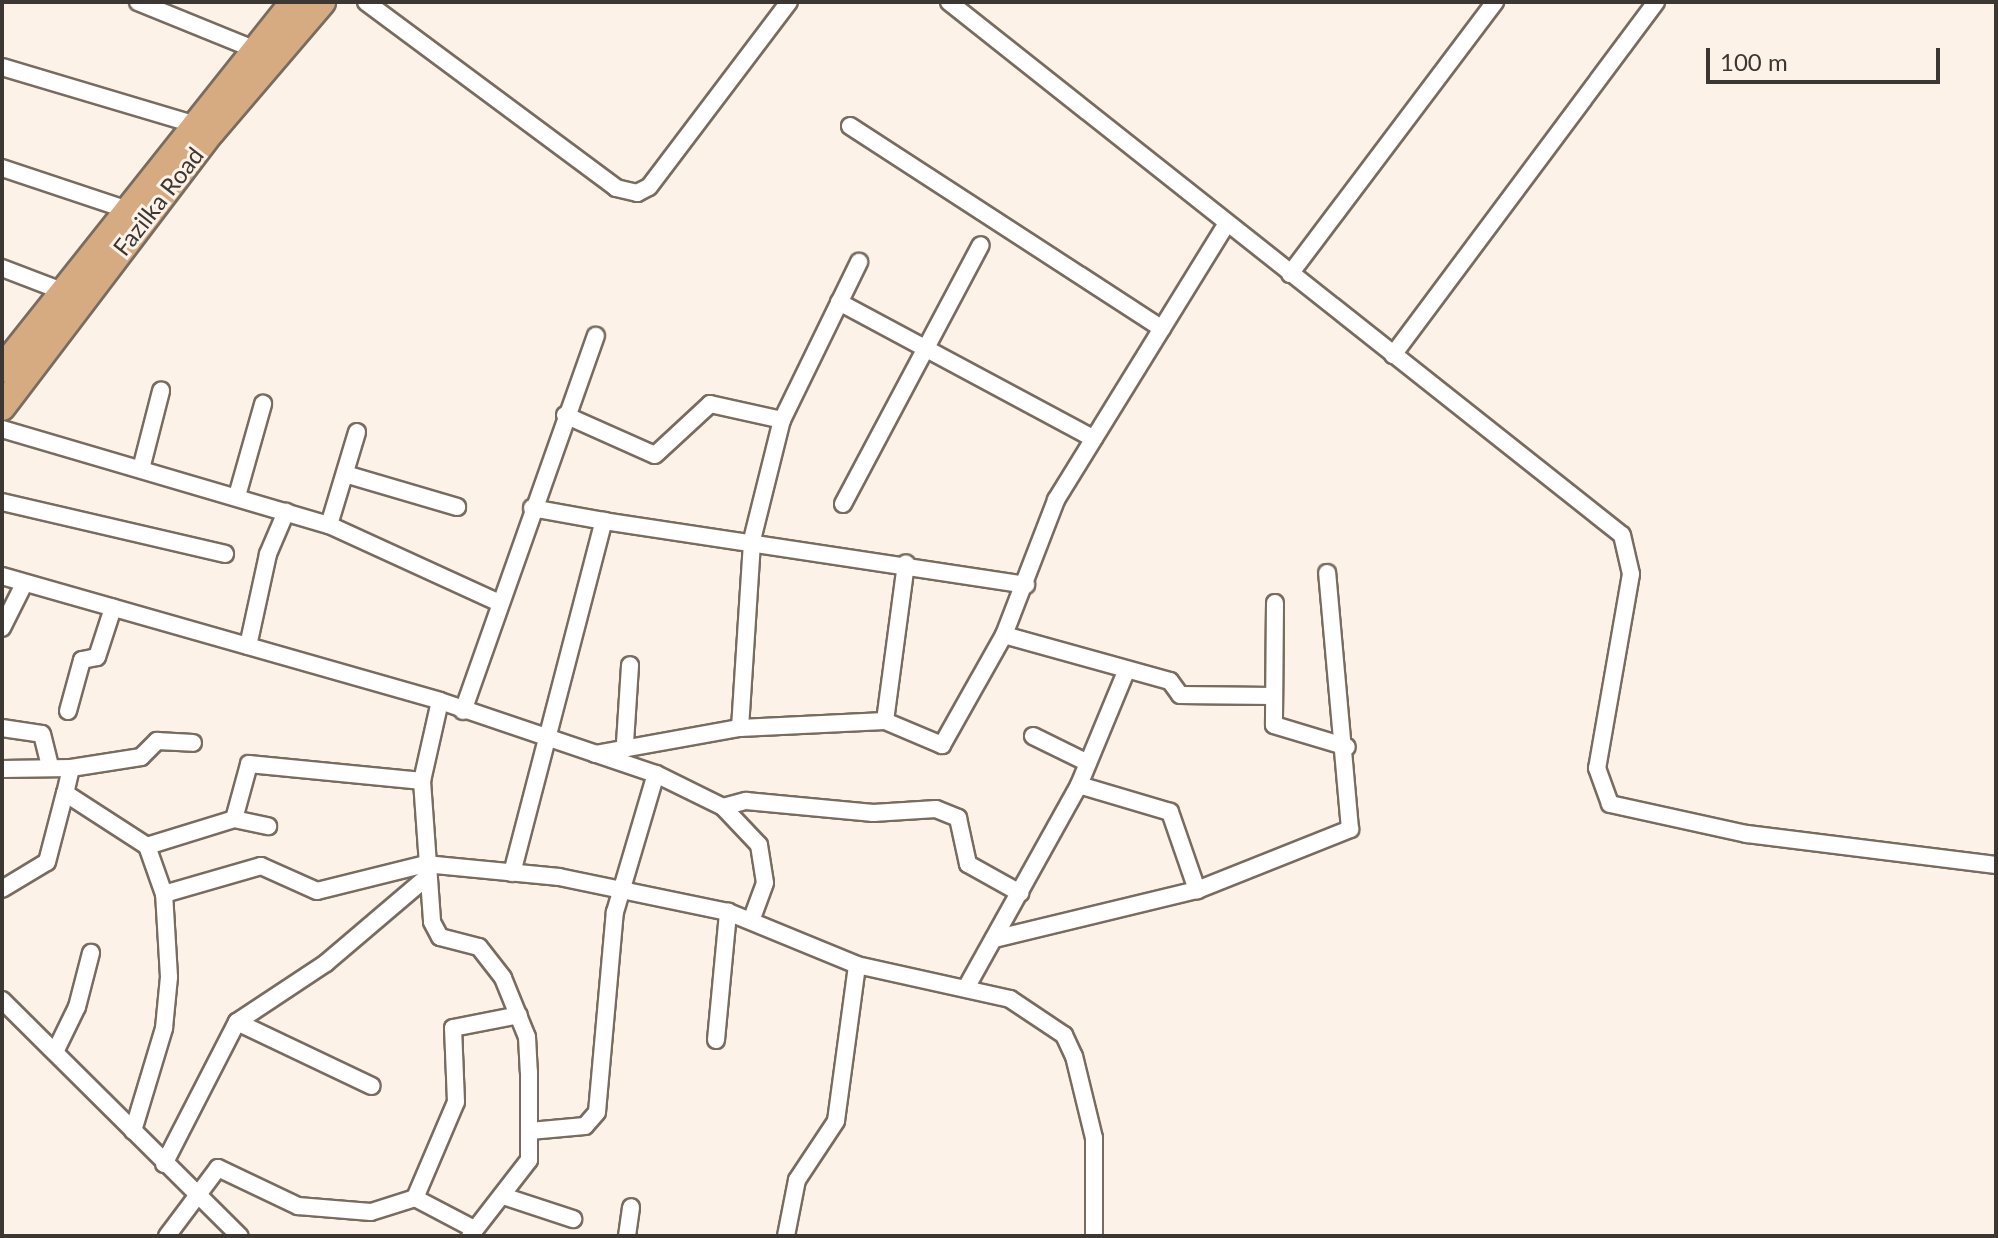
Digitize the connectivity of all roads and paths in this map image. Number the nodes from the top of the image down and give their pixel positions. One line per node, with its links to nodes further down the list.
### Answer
1 (138, 2): 9 (street)
2 (294, 2): 9 (highway, Fazilka Road)
3 (322, 2): 29 (highway, Fazilka Road)
4 (366, 2): 5 (street)
5 (789, 2)
6 (949, 2): 15 (street)
7 (1495, 2): 19 (street)
8 (1656, 2): 25 (street)
9 (254, 49): 11 (highway, Fazilka Road)
10 (2, 67): 11 (street)
11 (193, 124): 14 (highway, Fazilka Road)
12 (850, 126): 22 (street)
13 (2, 168): 14 (street)
14 (125, 209): 20 (highway, Fazilka Road)
15 (1225, 226): 19 (street); 22 (street)
16 (981, 245): 24 (street)
17 (859, 262): 21 (street)
18 (2, 268): 20 (street)
19 (1290, 274): 25 (street)
20 (62, 291): 26 (highway, Fazilka Road)
21 (839, 302): 24 (street); 31 (street)
22 (1162, 329): 34 (street)
23 (596, 336): 30 (street)
24 (925, 348): 34 (street); 38 (street)
25 (1393, 355): 85 (street)
26 (2, 369)
27 (161, 391): 35 (street)
28 (263, 404): 37 (street)
29 (2, 407)
30 (565, 415): 31 (street); 41 (street)
31 (782, 420): 45 (street)
32 (2, 429): 35 (street)
33 (357, 432): 36 (street)
34 (1094, 439): 51 (street)
35 (141, 469): 37 (street)
36 (345, 474): 40 (street); 44 (street)
37 (237, 496): 42 (street)
38 (843, 504)
39 (3, 505): 46 (street)
40 (457, 507)
41 (532, 508): 43 (street); 52 (street)
42 (286, 512): 44 (street); 57 (street)
43 (604, 521): 45 (street); 67 (street)
44 (329, 525): 52 (street)
45 (752, 540): 47 (street); 66 (street)
46 (225, 554)
47 (906, 563): 51 (street); 64 (street)
48 (1327, 573): 71 (street)
49 (2, 576): 50 (street)
50 (24, 584): 54 (street); 55 (street)
51 (1026, 585): 56 (street)
52 (499, 603): 63 (street)
53 (1275, 603): 60 (street)
54 (113, 608): 57 (street); 62 (street)
55 (2, 628)
56 (1004, 635): 59 (street); 64 (street)
57 (248, 646): 61 (street)
58 (630, 665): 70 (street)
59 (1125, 674): 60 (street); 73 (street)
60 (1273, 696): 71 (street)
61 (440, 701): 63 (street); 78 (street)
62 (68, 711)
63 (463, 711): 67 (street)
64 (885, 721): 66 (street)
65 (2, 728): 74 (street)
66 (740, 728): 70 (street)
67 (543, 735): 72 (street); 87 (street)
68 (1033, 736): 73 (street)
69 (193, 743): 75 (street)
70 (625, 743): 72 (street)
71 (1347, 747): 90 (street)
72 (595, 754): 77 (street)
73 (1088, 763): 79 (street)
74 (50, 765): 75 (street); 76 (street)
75 (71, 768): 80 (street)
76 (2, 769)
77 (656, 774): 81 (street); 88 (street)
78 (422, 781): 82 (street); 86 (street)
79 (1079, 785): 90 (street); 91 (street)
80 (65, 793): 84 (street); 89 (street)
81 (723, 807): 91 (street); 94 (street)
82 (234, 819): 83 (street); 84 (street)
83 (268, 826)
84 (147, 846): 92 (street)
85 (1996, 865)
86 (426, 871): 87 (street); 92 (street); 100 (street); 101 (street)
87 (512, 873): 88 (street)
88 (621, 887): 93 (street); 106 (street)
89 (2, 889)
90 (1197, 890): 95 (street)
91 (1020, 893): 95 (street)
92 (164, 894): 105 (street)
93 (728, 912): 94 (street); 102 (street)
94 (751, 921): 97 (street)
95 (994, 939): 98 (street)
96 (91, 953): 103 (street)
97 (857, 965): 98 (street); 117 (street)
98 (966, 988): 118 (street)
99 (2, 1000): 103 (street)
100 (519, 1015): 106 (street); 110 (street)
101 (237, 1022): 104 (street); 107 (street)
102 (716, 1040)
103 (56, 1050): 105 (street)
104 (372, 1086)
105 (133, 1131): 107 (street)
106 (530, 1131): 109 (street)
107 (164, 1164): 108 (street)
108 (195, 1196): 110 (street); 114 (street); 115 (street)
109 (503, 1196): 112 (street); 113 (street)
110 (415, 1198): 113 (street)
111 (631, 1207): 116 (street)
112 (573, 1219)
113 (472, 1233)
114 (238, 1235)
115 (167, 1236)
116 (627, 1236)
117 (786, 1236)
118 (1094, 1236)

